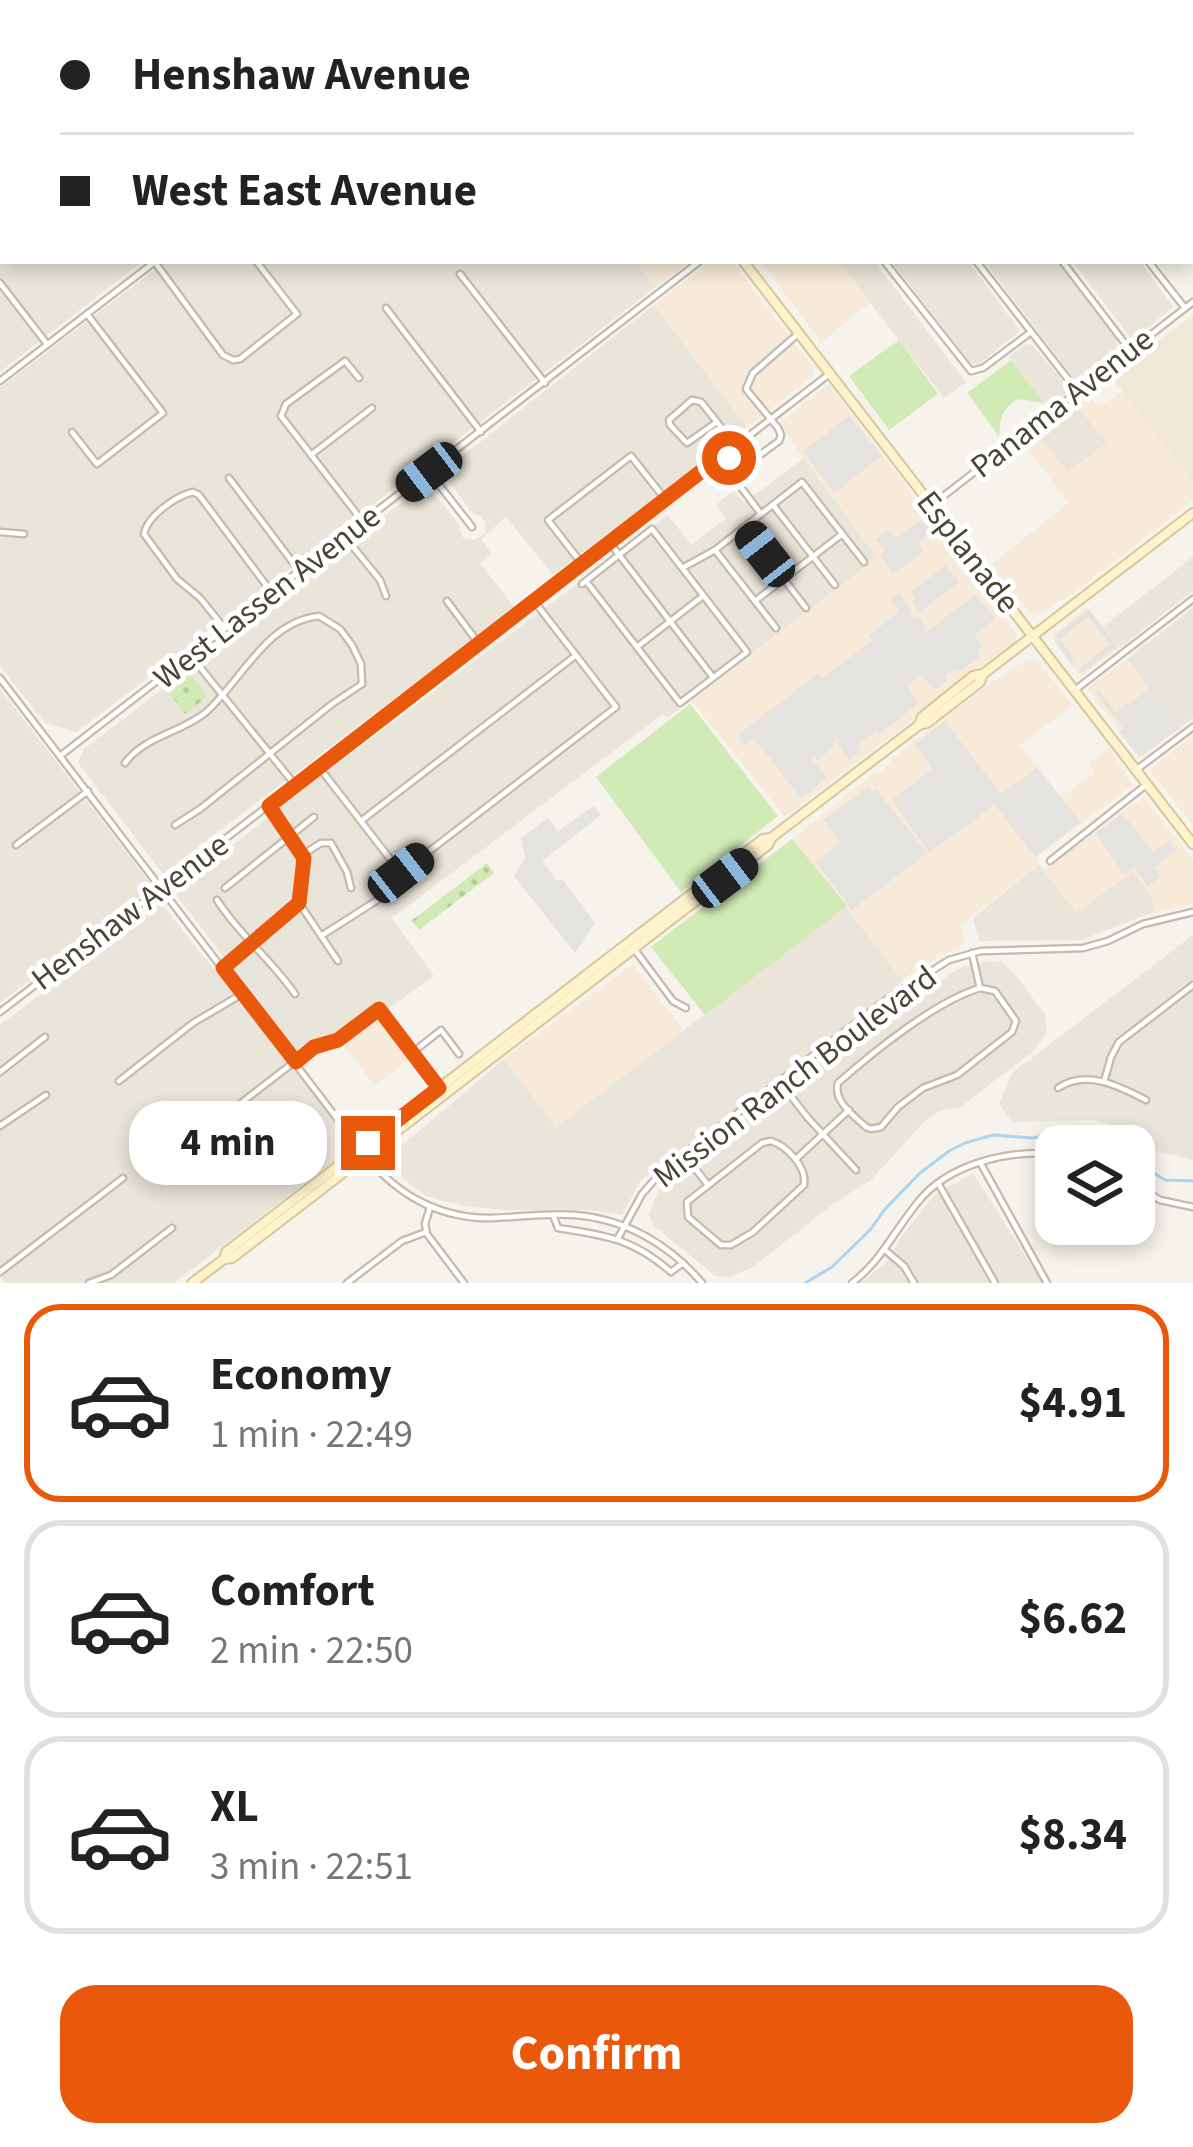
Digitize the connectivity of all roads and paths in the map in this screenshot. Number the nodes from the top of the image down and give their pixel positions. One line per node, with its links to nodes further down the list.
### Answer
1 (151, 264): 15 (street)
2 (157, 264): 20 (street)
3 (258, 264): 20 (street)
4 (696, 264): 25 (street, West Lassen Avenue)
5 (745, 264): 17 (main road, Esplanade)
6 (886, 264): 16 (street)
7 (978, 264): 16 (street)
8 (1064, 264): 19 (street)
9 (1150, 264): 14 (street)
10 (460, 274): 25 (street)
11 (0, 284): 18 (street)
12 (1193, 302): 14 (street, Panama Avenue)
13 (386, 308): 31 (street)
14 (1185, 308): 19 (street, Panama Avenue)
15 (87, 314): 18 (street); 30 (street)
16 (1031, 332): 26 (street)
17 (799, 333): 22 (main road, Esplanade); 28 (street)
18 (47, 344): 24 (street)
19 (1130, 350): 26 (street, Panama Avenue)
20 (234, 360): 21 (street)
21 (234, 370)
22 (830, 373): 28 (street, Henshaw Avenue); 39 (main road, Esplanade)
23 (359, 378): 33 (street)
24 (0, 381)
25 (545, 383): 31 (street, West Lassen Avenue)
26 (1078, 392): 39 (street, Panama Avenue)
27 (372, 408): 33 (street)
28 (771, 419): 32 (street, Henshaw Avenue); 34 (street)
29 (717, 422): 29 (street); 32 (street)
30 (72, 432)
31 (481, 432): 35 (street, West Lassen Avenue)
32 (735, 446): 34 (street, Henshaw Avenue)
33 (311, 455): 42 (street)
34 (722, 456): 37 (street, Henshaw Avenue); 41 (street)
35 (429, 472): 42 (street, West Lassen Avenue); 43 (street)
36 (230, 478): 56 (street)
37 (665, 500): 49 (street, Henshaw Avenue); 54 (street)
38 (772, 505): 41 (street); 47 (street); 52 (street)
39 (932, 505): 70 (main road, Esplanade)
40 (1193, 513): 70 (main road)
41 (761, 514): 44 (street)
42 (363, 522): 48 (street, West Lassen Avenue)
43 (472, 527)
44 (744, 527): 50 (street); 57 (street)
45 (0, 532): 46 (street)
46 (24, 534)
47 (842, 534): 52 (street); 53 (street)
48 (345, 537): 56 (street, West Lassen Avenue); 60 (street)
49 (610, 542): 51 (street); 54 (street, Henshaw Avenue)
50 (715, 550): 55 (street); 65 (street)
51 (619, 555): 55 (street); 67 (street); 72 (street)
52 (813, 556): 57 (street); 58 (street)
53 (864, 562)
54 (581, 564): 64 (street, Henshaw Avenue)
55 (682, 568): 61 (street)
56 (300, 572): 59 (street, West Lassen Avenue)
57 (784, 579): 65 (street); 66 (street)
58 (835, 585)
59 (272, 593): 69 (street, West Lassen Avenue); 69 (street)
60 (386, 596)
61 (703, 596): 67 (street); 75 (street)
62 (1193, 599): 78 (street)
63 (447, 601): 71 (street)
64 (534, 601): 71 (street, Henshaw Avenue); 73 (street)
65 (755, 601): 68 (street)
66 (806, 608)
67 (670, 622): 72 (street); 75 (street)
68 (776, 628)
69 (225, 629): 74 (street, West Lassen Avenue)
70 (1033, 636): 78 (main road, Esplanade); 108 (main road)
71 (479, 644): 85 (street, Henshaw Avenue)
72 (637, 647): 75 (street)
73 (576, 655): 92 (street); 92 (street)
74 (191, 656): 79 (street); 83 (street, West Lassen Avenue)
75 (713, 677)
76 (0, 678): 77 (street)
77 (9, 690): 80 (street); 83 (street)
78 (1075, 690): 86 (main road, Esplanade)
79 (223, 695): 82 (street); 82 (street); 84 (street)
80 (0, 697)
81 (1193, 727): 86 (street)
82 (271, 752): 88 (street); 93 (street)
83 (60, 756): 89 (street)
84 (124, 763)
85 (319, 767): 88 (street, Henshaw Avenue); 92 (street)
86 (1136, 770): 87 (main road, Esplanade)
87 (1147, 784): 95 (main road, Esplanade); 98 (street)
88 (296, 786): 90 (street, Henshaw Avenue)
89 (88, 791): 96 (street); 99 (street)
90 (269, 806): 94 (street); 99 (street, Henshaw Avenue)
91 (314, 817): 94 (street)
92 (361, 821)
93 (175, 825)
94 (289, 837): 97 (street); 101 (street)
95 (1193, 844)
96 (16, 845)
97 (302, 855): 100 (street); 104 (street)
98 (1050, 861)
99 (162, 887): 111 (street); 117 (street, Henshaw Avenue)
100 (351, 887)
101 (225, 888)
102 (379, 899): 106 (street)
103 (217, 900): 107 (street)
104 (299, 903): 106 (street); 107 (street)
105 (1193, 913): 109 (street, Mission Ranch Boulevard)
106 (322, 936): 110 (street)
107 (251, 941): 111 (street); 115 (street)
108 (632, 945): 116 (street); 126 (main road); 134 (main road)
109 (972, 953): 113 (street); 124 (street, Mission Ranch Boulevard)
110 (338, 961)
111 (223, 968): 114 (street)
112 (1193, 985): 125 (street)
113 (980, 988): 130 (street); 130 (street)
114 (242, 994): 121 (street); 123 (street)
115 (295, 994)
116 (686, 1008)
117 (0, 1012)
118 (45, 1037): 122 (street)
119 (412, 1053): 120 (street); 121 (street); 126 (street)
120 (459, 1054)
121 (296, 1062): 133 (street); 134 (street)
122 (0, 1072)
123 (118, 1081)
124 (779, 1081): 132 (street); 135 (street, Mission Ranch Boulevard)
125 (1104, 1082): 127 (street); 129 (street)
126 (439, 1088): 134 (main road)
127 (1058, 1088)
128 (46, 1095): 131 (street)
129 (1146, 1100)
130 (849, 1110): 132 (street)
131 (0, 1126)
132 (823, 1135): 137 (street); 139 (street)
133 (188, 1144)
134 (363, 1152): 144 (street); 156 (main road)
135 (684, 1154): 142 (street); 147 (street, Mission Ranch Boulevard)
136 (1035, 1154): 138 (street)
137 (795, 1160): 142 (street); 142 (street)
138 (981, 1164): 141 (street); 163 (street)
139 (856, 1170)
140 (123, 1178): 153 (street)
141 (938, 1183): 151 (street); 162 (street)
142 (708, 1185)
143 (1155, 1197): 145 (street)
144 (430, 1207): 146 (street); 149 (street)
145 (1193, 1208)
146 (553, 1215): 147 (street); 150 (street)
147 (624, 1226): 150 (street, Mission Ranch Boulevard); 152 (street)
148 (172, 1228): 155 (street)
149 (426, 1232): 154 (street); 157 (street)
150 (618, 1238): 152 (street)
151 (885, 1250): 160 (street); 161 (street)
152 (683, 1263): 159 (street)
153 (0, 1272)
154 (455, 1278): 158 (street)
155 (89, 1283)
156 (193, 1283)
157 (346, 1283)
158 (464, 1283)
159 (702, 1283)
160 (853, 1283)
161 (914, 1283)
162 (995, 1283)
163 (1047, 1283)

